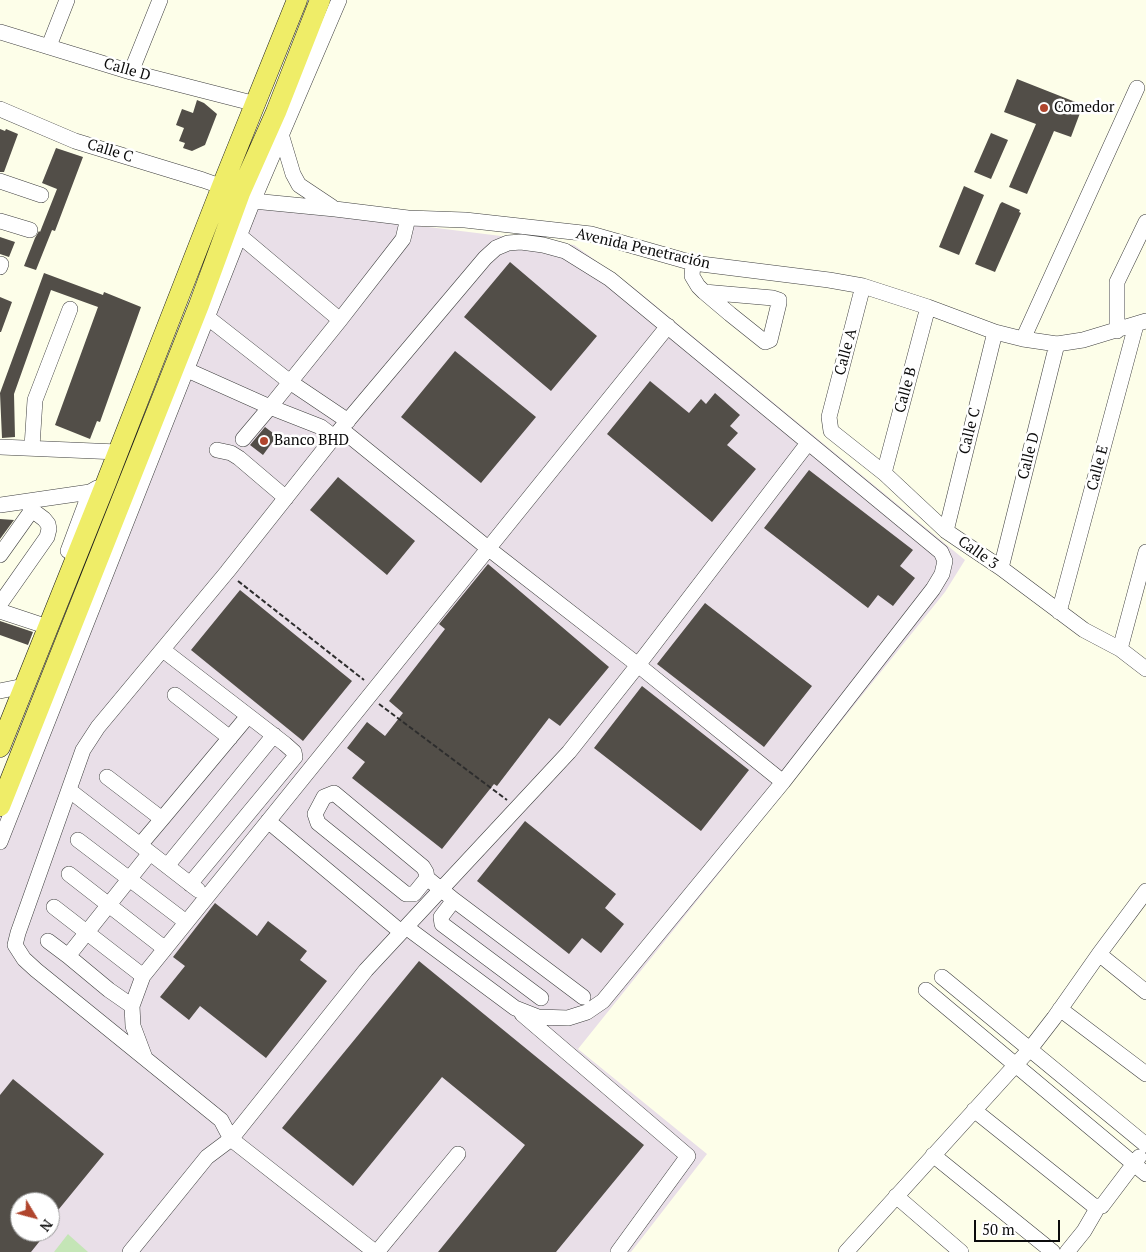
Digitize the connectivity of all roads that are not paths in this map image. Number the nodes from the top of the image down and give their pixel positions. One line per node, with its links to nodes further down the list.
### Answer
1 (67, 0): 7 (street)
2 (160, 0): 8 (street)
3 (297, 0): 10 (main road)
4 (320, 0): 14 (main road)
5 (338, 0): 12 (street)
6 (0, 32): 7 (street, Calle D)
7 (49, 46): 8 (street, Calle D)
8 (132, 72): 10 (street, Calle D)
9 (1137, 88): 33 (street)
10 (256, 104): 14 (main road)
11 (0, 109): 14 (street, Calle C)
12 (281, 134): 14 (street); 16 (street)
13 (0, 181): 15 (street)
14 (238, 193): 16 (street, Avenida Penetración); 21 (street); 45 (main road); 74 (main road)
15 (41, 195)
16 (336, 209): 17 (street, Avenida Penetración)
17 (408, 218): 22 (street, Avenida Penetración); 28 (street)
18 (0, 221): 20 (street)
19 (1146, 222): 31 (street)
20 (30, 230)
21 (239, 234): 27 (street); 28 (street)
22 (693, 263): 23 (street, Avenida Penetración); 24 (street)
23 (863, 286): 25 (street, Avenida Penetración); 38 (street, Calle A)
24 (704, 292): 24 (street)
25 (928, 307): 32 (street, Avenida Penetración); 46 (street, Calle B)
26 (70, 309): 43 (street)
27 (206, 317): 35 (street); 36 (street)
28 (340, 320): 36 (street)
29 (1141, 323): 31 (street, Avenida Penetración); 58 (street, Calle E)
30 (668, 326): 39 (street); 41 (street); 52 (street)
31 (1117, 331): 34 (street, Avenida Penetración)
32 (995, 332): 33 (street, Avenida Penetración); 51 (street, Calle C)
33 (1023, 339): 34 (street, Avenida Penetración)
34 (1057, 344): 55 (street, Calle D)
35 (185, 369): 37 (street); 78 (street)
36 (290, 382): 37 (street); 39 (street)
37 (270, 407): 39 (street); 40 (street)
38 (829, 418): 46 (street, Calle 3)
39 (341, 429): 48 (street); 52 (street)
40 (243, 439)
41 (808, 443): 62 (street); 72 (street)
42 (0, 446): 43 (street)
43 (32, 447): 45 (street)
44 (217, 450): 48 (street)
45 (118, 452): 47 (main road)
46 (884, 473): 51 (street, Calle 3)
47 (98, 487): 50 (street); 59 (main road)
48 (286, 498): 61 (street)
49 (0, 506): 50 (street)
50 (31, 506): 54 (street); 56 (street)
51 (946, 531): 55 (street, Calle 3)
52 (489, 549): 62 (street); 76 (street)
53 (1146, 552): 60 (street)
54 (0, 555)
55 (1001, 568): 58 (street, Calle 3)
56 (0, 604)
57 (0, 611): 59 (street)
58 (1059, 612): 60 (street, Calle 3)
59 (46, 625): 64 (main road)
60 (1120, 649): 63 (street, Calle 3)
61 (163, 650): 67 (street); 73 (street)
62 (638, 665): 72 (street); 85 (street)
63 (1146, 669)
64 (24, 686): 65 (street); 70 (main road)
65 (0, 691)
66 (175, 695): 69 (street)
67 (248, 716): 68 (street); 69 (street)
68 (274, 735): 80 (street); 84 (street)
69 (230, 738): 75 (street)
70 (0, 747)
71 (108, 776): 75 (street)
72 (783, 782): 106 (street)
73 (69, 790): 79 (street); 109 (street)
74 (0, 806)
75 (162, 819): 79 (street)
76 (268, 821): 87 (street); 93 (street)
77 (78, 840): 83 (street)
78 (0, 842)
79 (145, 849): 80 (street); 83 (street)
80 (167, 866): 84 (street)
81 (69, 874): 89 (street)
82 (427, 878): 82 (street); 85 (street)
83 (129, 880): 89 (street); 92 (street)
84 (190, 884): 87 (street)
85 (441, 889): 88 (street); 93 (street)
86 (1146, 891): 91 (street)
87 (207, 897): 92 (street)
88 (454, 900): 103 (street); 104 (street)
89 (109, 905): 94 (street); 96 (street)
90 (54, 907): 94 (street)
91 (1140, 909): 97 (street)
92 (186, 922): 96 (street)
93 (404, 929): 106 (street); 113 (street)
94 (87, 933): 98 (street); 99 (street)
95 (48, 941): 98 (street)
96 (164, 948): 99 (street)
97 (1099, 954): 102 (street); 107 (street)
98 (68, 956): 105 (street)
99 (143, 976): 105 (street)
100 (942, 977): 108 (street)
101 (926, 990): 110 (street)
102 (1146, 992)
103 (583, 997)
104 (541, 998)
105 (132, 1006): 109 (street)
106 (515, 1008): 123 (street)
107 (1060, 1009): 108 (street); 111 (street)
108 (1030, 1049): 110 (street); 114 (street)
109 (145, 1059): 113 (street)
110 (1015, 1065): 112 (street); 117 (street)
111 (1146, 1074)
112 (974, 1110): 116 (street); 120 (street)
113 (231, 1139): 121 (street); 122 (street)
114 (1146, 1146): 117 (street)
115 (458, 1154): 122 (street)
116 (933, 1155): 119 (street); 126 (street)
117 (1134, 1163): 118 (street); 120 (street)
118 (1146, 1174)
119 (896, 1196): 124 (street); 125 (street)
120 (1098, 1207): 127 (street)
121 (130, 1252)
122 (376, 1252)
123 (618, 1252)
124 (846, 1252)
125 (961, 1252)
126 (1053, 1252)
127 (1066, 1252)

